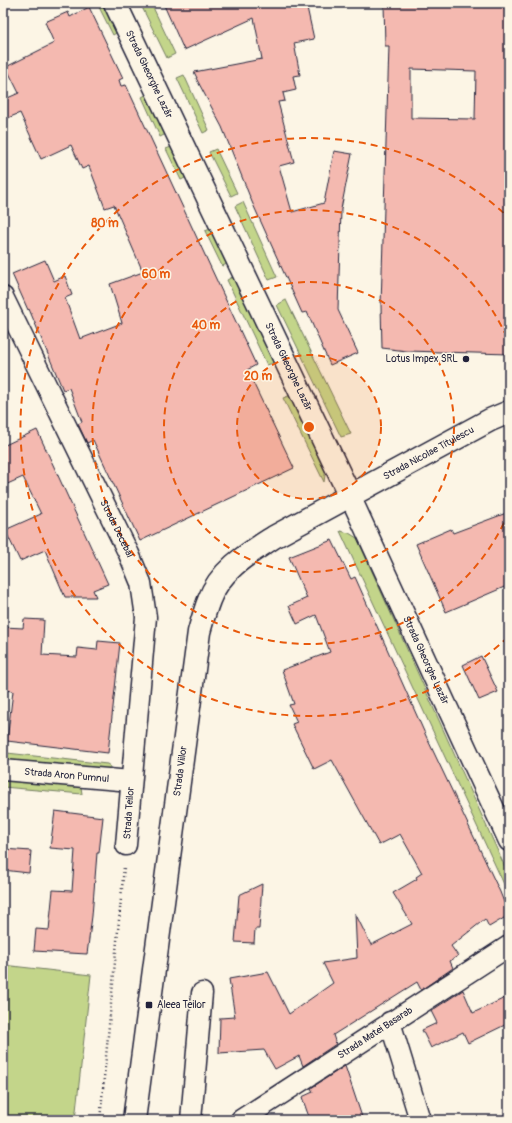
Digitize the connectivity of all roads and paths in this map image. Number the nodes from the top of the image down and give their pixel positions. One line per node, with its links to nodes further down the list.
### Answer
1 (115, 3): 4 (street, Strada Gheorghe Lazăr)
2 (3, 297): 6 (street, Strada Decebal)
3 (509, 412): 4 (street, Strada Nicolae Titulescu)
4 (350, 496): 7 (street, Strada Gheorghe Lazăr); 13 (street, Strada Viilor)
5 (3, 770): 6 (street, Strada Aron Pumnul)
6 (131, 781): 8 (street, Strada Teilor)
7 (509, 841)
8 (126, 845): 12 (path)
9 (509, 946): 11 (street, Strada Matei Basarab)
10 (202, 993): 14 (street)
11 (390, 1022): 15 (street, Strada Matei Basarab); 16 (street)
12 (100, 1120)
13 (134, 1120)
14 (191, 1120)
15 (241, 1120)
16 (420, 1120)

